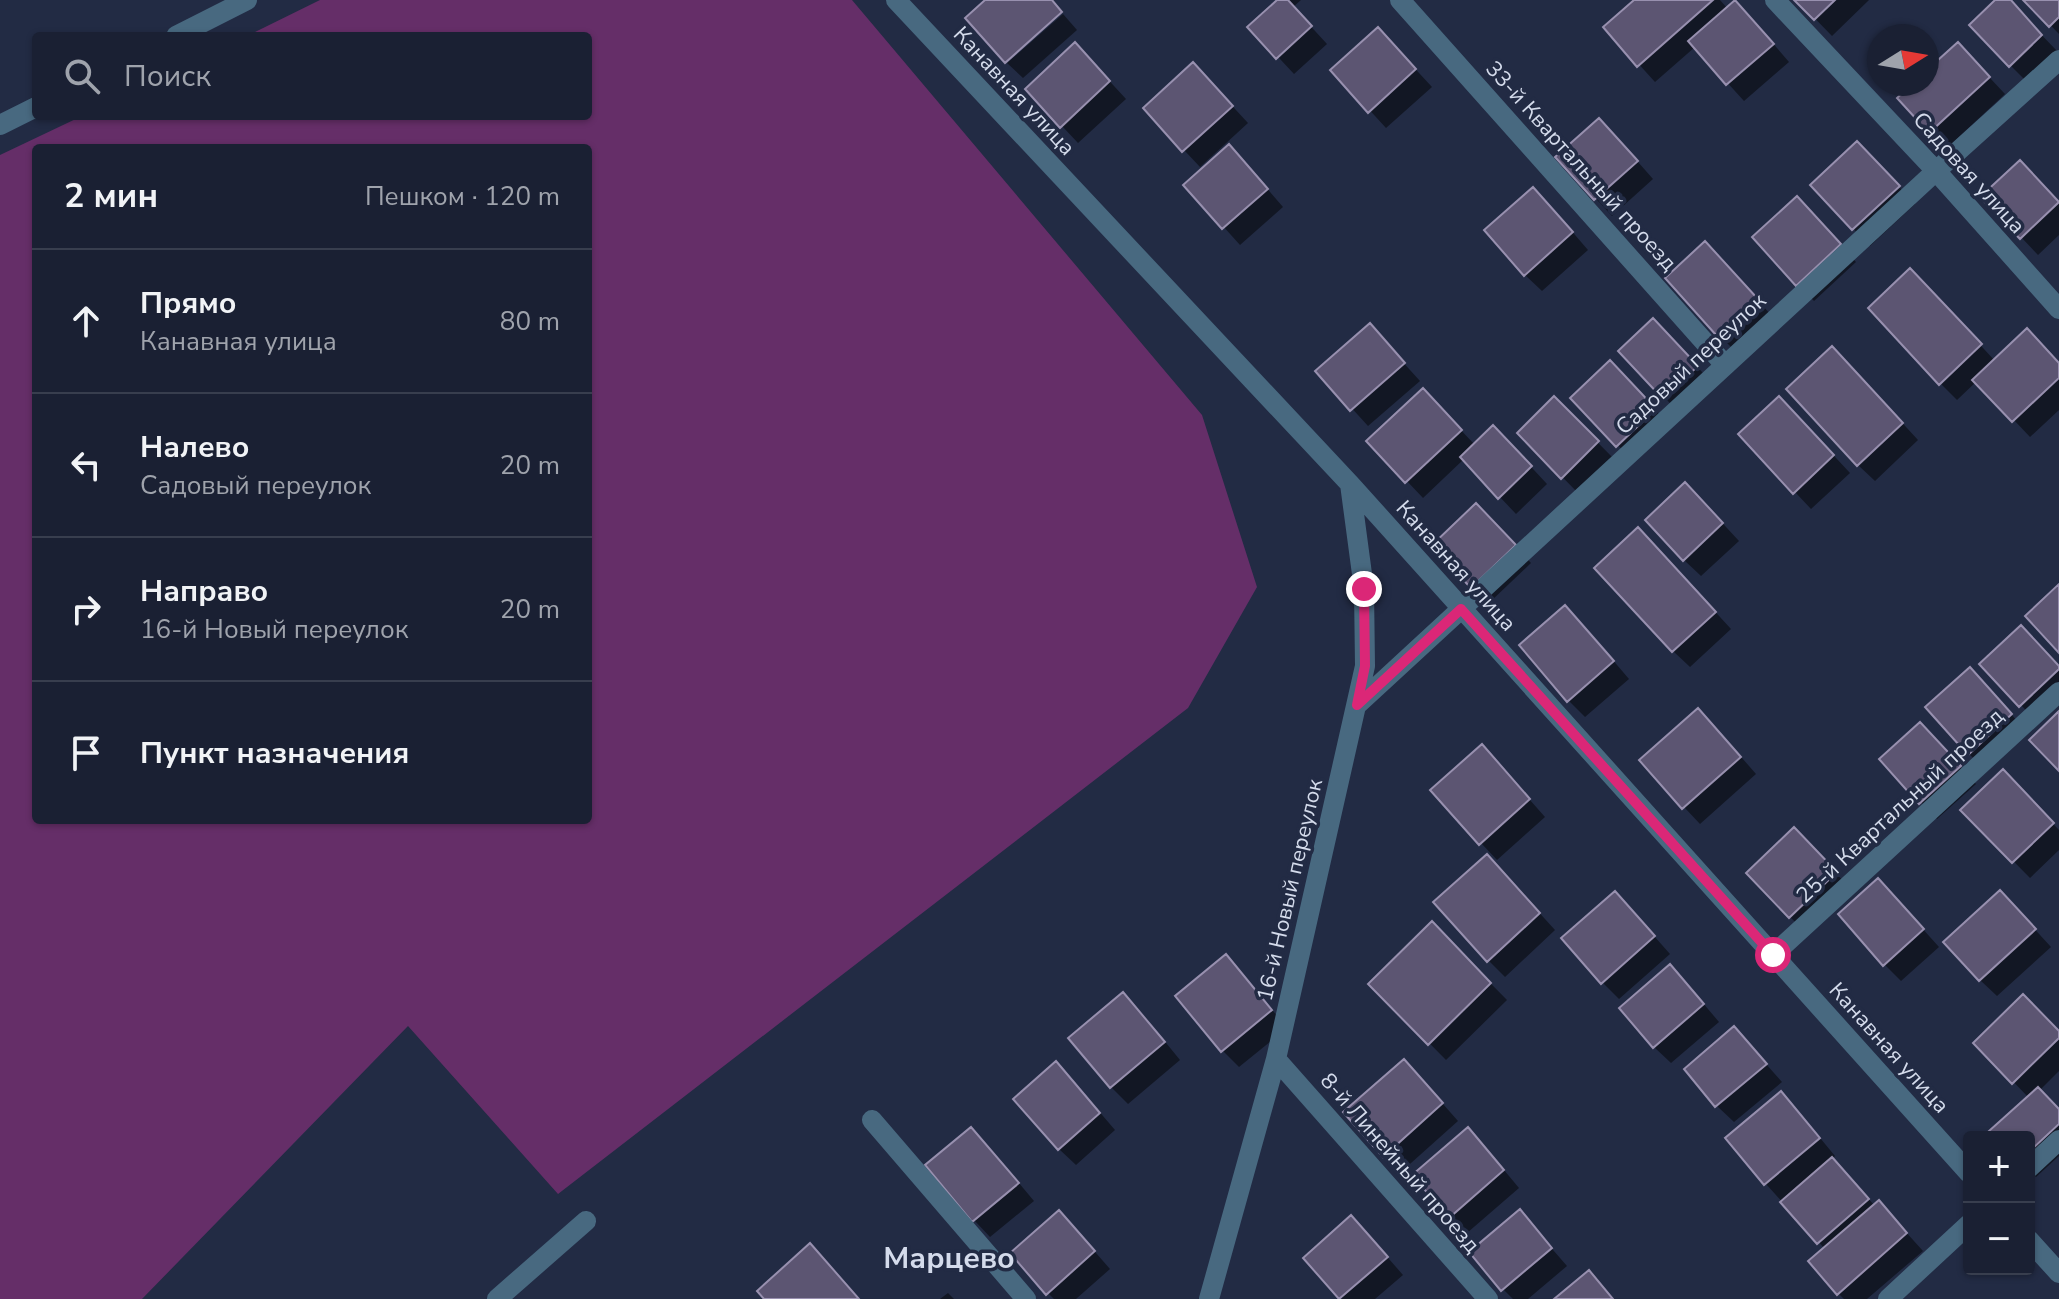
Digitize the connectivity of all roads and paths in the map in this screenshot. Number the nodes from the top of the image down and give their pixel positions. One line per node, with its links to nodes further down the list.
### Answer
1 (247, 0): 5 (street)
2 (1400, 0): 11 (street, 33-й Квартальный проезд)
3 (1775, 0): 9 (street, Садовая улица)
4 (905, 3): 12 (street, Канавная улица)
5 (184, 32)
6 (2059, 60): 9 (street, Садовый переулок)
7 (32, 109): 8 (street)
8 (0, 125)
9 (1936, 171): 10 (street, Садовая улица); 11 (street, Садовый переулок)
10 (2059, 309)
11 (1725, 365): 13 (street, Садовый переулок)
12 (1350, 484): 13 (street, Канавная улица); 15 (street, 16-й Новый переулок)
13 (1461, 609): 15 (street, Садовый переулок); 16 (street, Канавная улица)
14 (2059, 692): 16 (street, 25-й Квартальный проезд)
15 (1357, 705): 17 (street, 16-й Новый переулок)
16 (1773, 955): 21 (street, Канавная улица)
17 (1276, 1059): 28 (street, 16-й Новый переулок); 29 (street, 8-й Линейный проезд)
18 (872, 1120): 27 (street)
19 (2059, 1140): 20 (street)
20 (2035, 1162)
21 (1963, 1166)
22 (586, 1221): 26 (street)
23 (1963, 1230): 30 (street)
24 (2035, 1247): 25 (street)
25 (2059, 1273)
26 (497, 1299)
27 (1026, 1299)
28 (1209, 1299)
29 (1488, 1299)
30 (1888, 1299)

